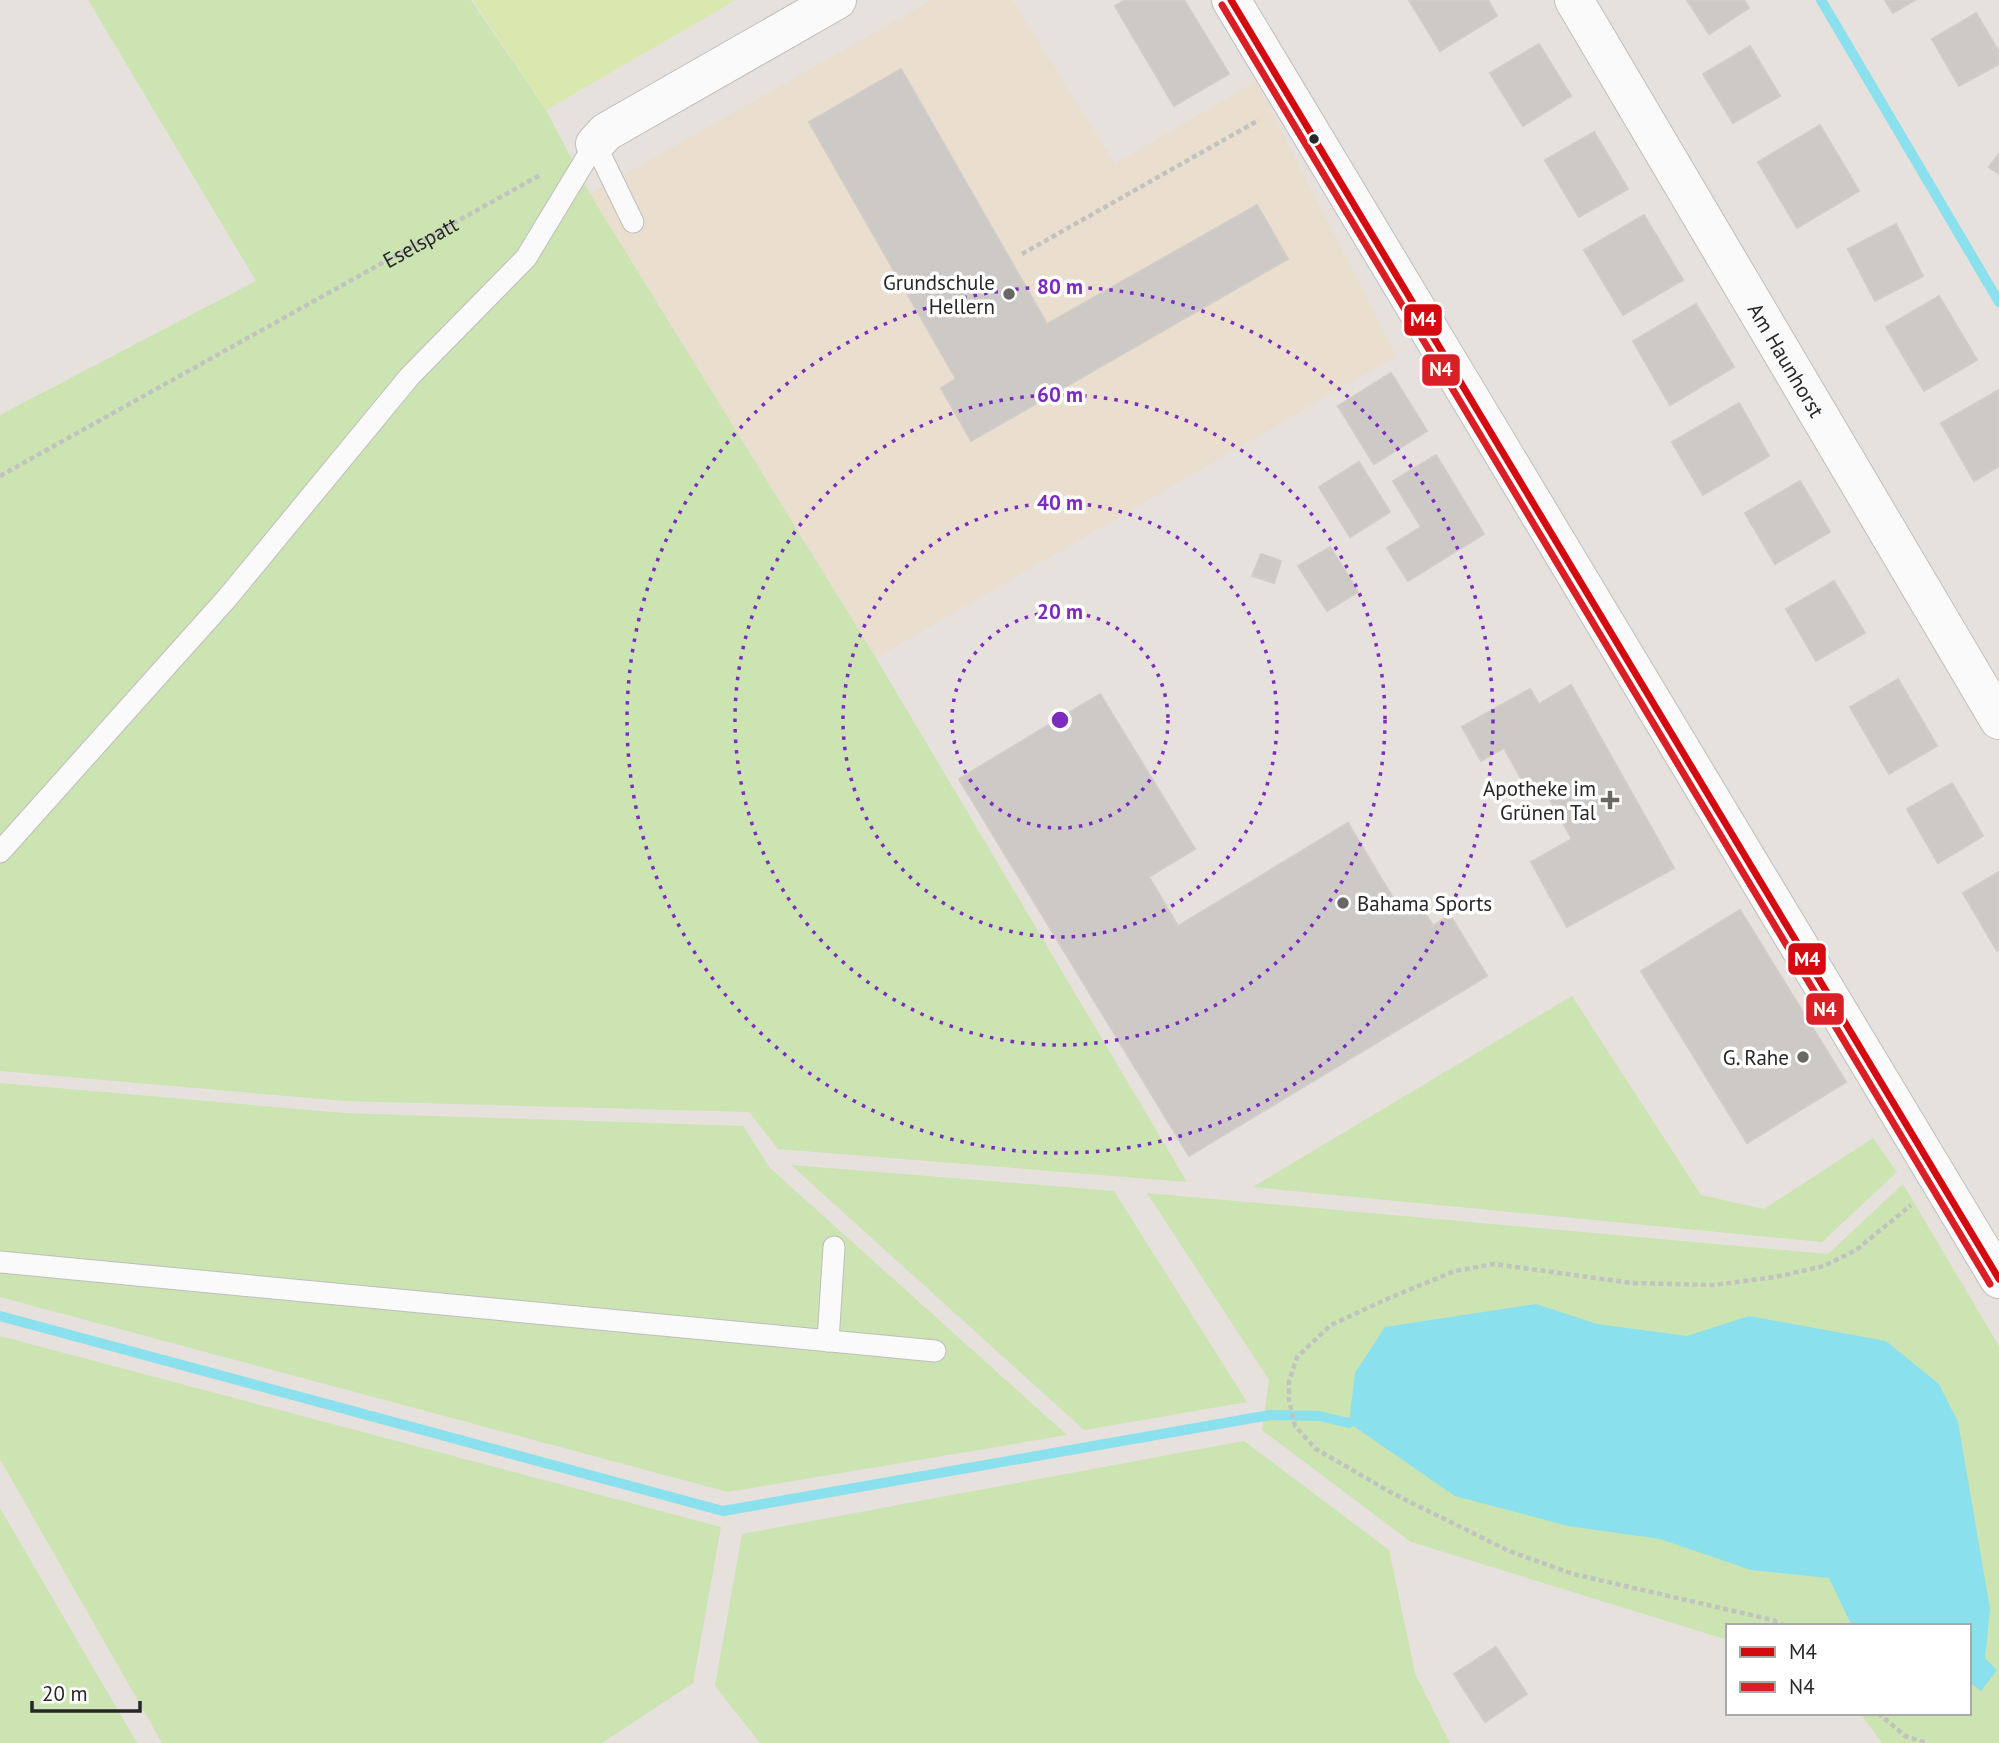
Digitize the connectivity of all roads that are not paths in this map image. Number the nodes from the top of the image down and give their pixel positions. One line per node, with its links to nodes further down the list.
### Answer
1 (837, 0): 4 (street)
2 (1231, 0): 10 (street)
3 (1574, 0): 6 (street, Am Haunhorst)
4 (595, 144): 5 (lane); 7 (lane)
5 (633, 222)
6 (1999, 720)
7 (0, 852)
8 (834, 1247): 11 (lane)
9 (0, 1262): 11 (lane)
10 (1999, 1279)
11 (828, 1341): 12 (lane)
12 (935, 1351)

